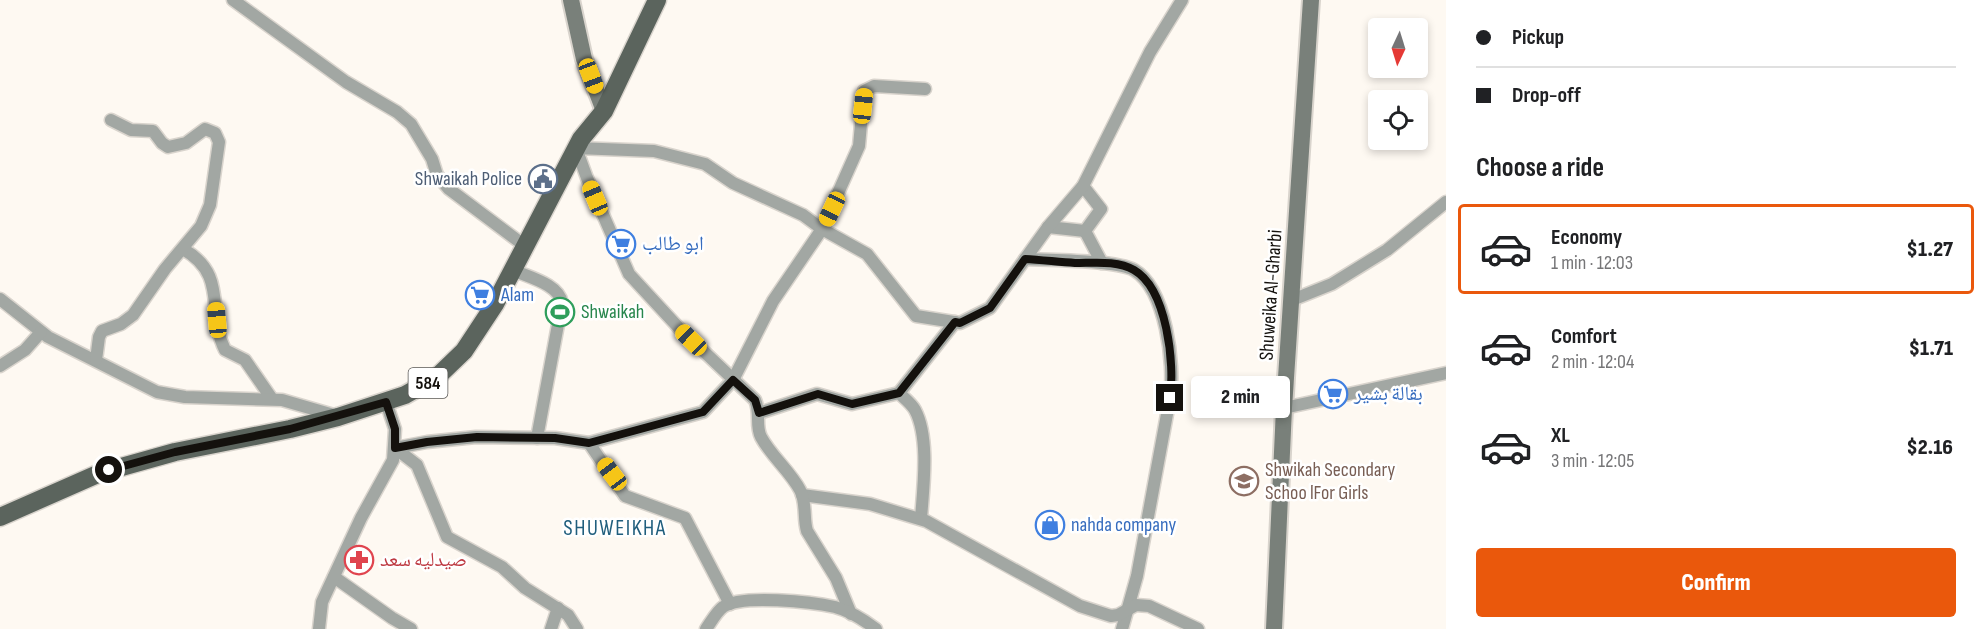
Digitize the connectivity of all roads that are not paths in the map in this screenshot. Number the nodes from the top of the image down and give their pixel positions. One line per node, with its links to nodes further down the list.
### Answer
1 (234, 0): 15 (street)
2 (571, 0): 7 (street)
3 (657, 0): 7 (main road, 584)
4 (1182, 0): 10 (street)
5 (1311, 0): 21 (street, Shuweika Al-Gharbi)
6 (925, 89): 13 (street)
7 (604, 111): 9 (main road, 584)
8 (111, 120): 16 (street)
9 (576, 148): 13 (street); 15 (main road, 584); 27 (street)
10 (1083, 186): 12 (street); 14 (street)
11 (1446, 202): 21 (street)
12 (1048, 227): 14 (street); 17 (street)
13 (822, 229): 22 (street); 27 (street)
14 (1085, 231): 18 (street)
15 (525, 246): 19 (main road, 584)
16 (183, 249): 24 (street); 29 (street)
17 (1025, 259): 18 (street); 22 (street)
18 (1102, 263): 43 (street)
19 (513, 270): 30 (main road, 584); 34 (street)
20 (0, 299): 23 (street)
21 (1292, 300): 31 (street, Shuweika Al-Gharbi)
22 (955, 322): 28 (street)
23 (41, 332): 24 (street); 25 (street)
24 (96, 360): 29 (street)
25 (0, 366)
26 (1446, 373): 31 (street)
27 (733, 380): 32 (street); 35 (street)
28 (899, 393): 32 (street); 39 (street)
29 (272, 399): 33 (street)
30 (386, 402): 33 (main road, 584); 36 (street)
31 (1284, 408): 53 (street, Shuweika Al-Gharbi)
32 (759, 413): 37 (street)
33 (338, 417): 38 (main road, 584)
34 (537, 438): 35 (street); 36 (street)
35 (589, 443): 41 (street)
36 (395, 448): 40 (street); 42 (street)
37 (802, 495): 39 (street); 44 (street)
38 (0, 517)
39 (921, 519): 43 (street)
40 (334, 577): 45 (street); 46 (street)
41 (730, 604): 44 (street); 49 (street)
42 (558, 608): 47 (street); 48 (street)
43 (1128, 608): 51 (street); 52 (street)
44 (851, 614): 50 (street)
45 (320, 629)
46 (411, 629)
47 (552, 629)
48 (577, 629)
49 (706, 629)
50 (876, 629)
51 (1122, 629)
52 (1198, 629)
53 (1274, 629)

